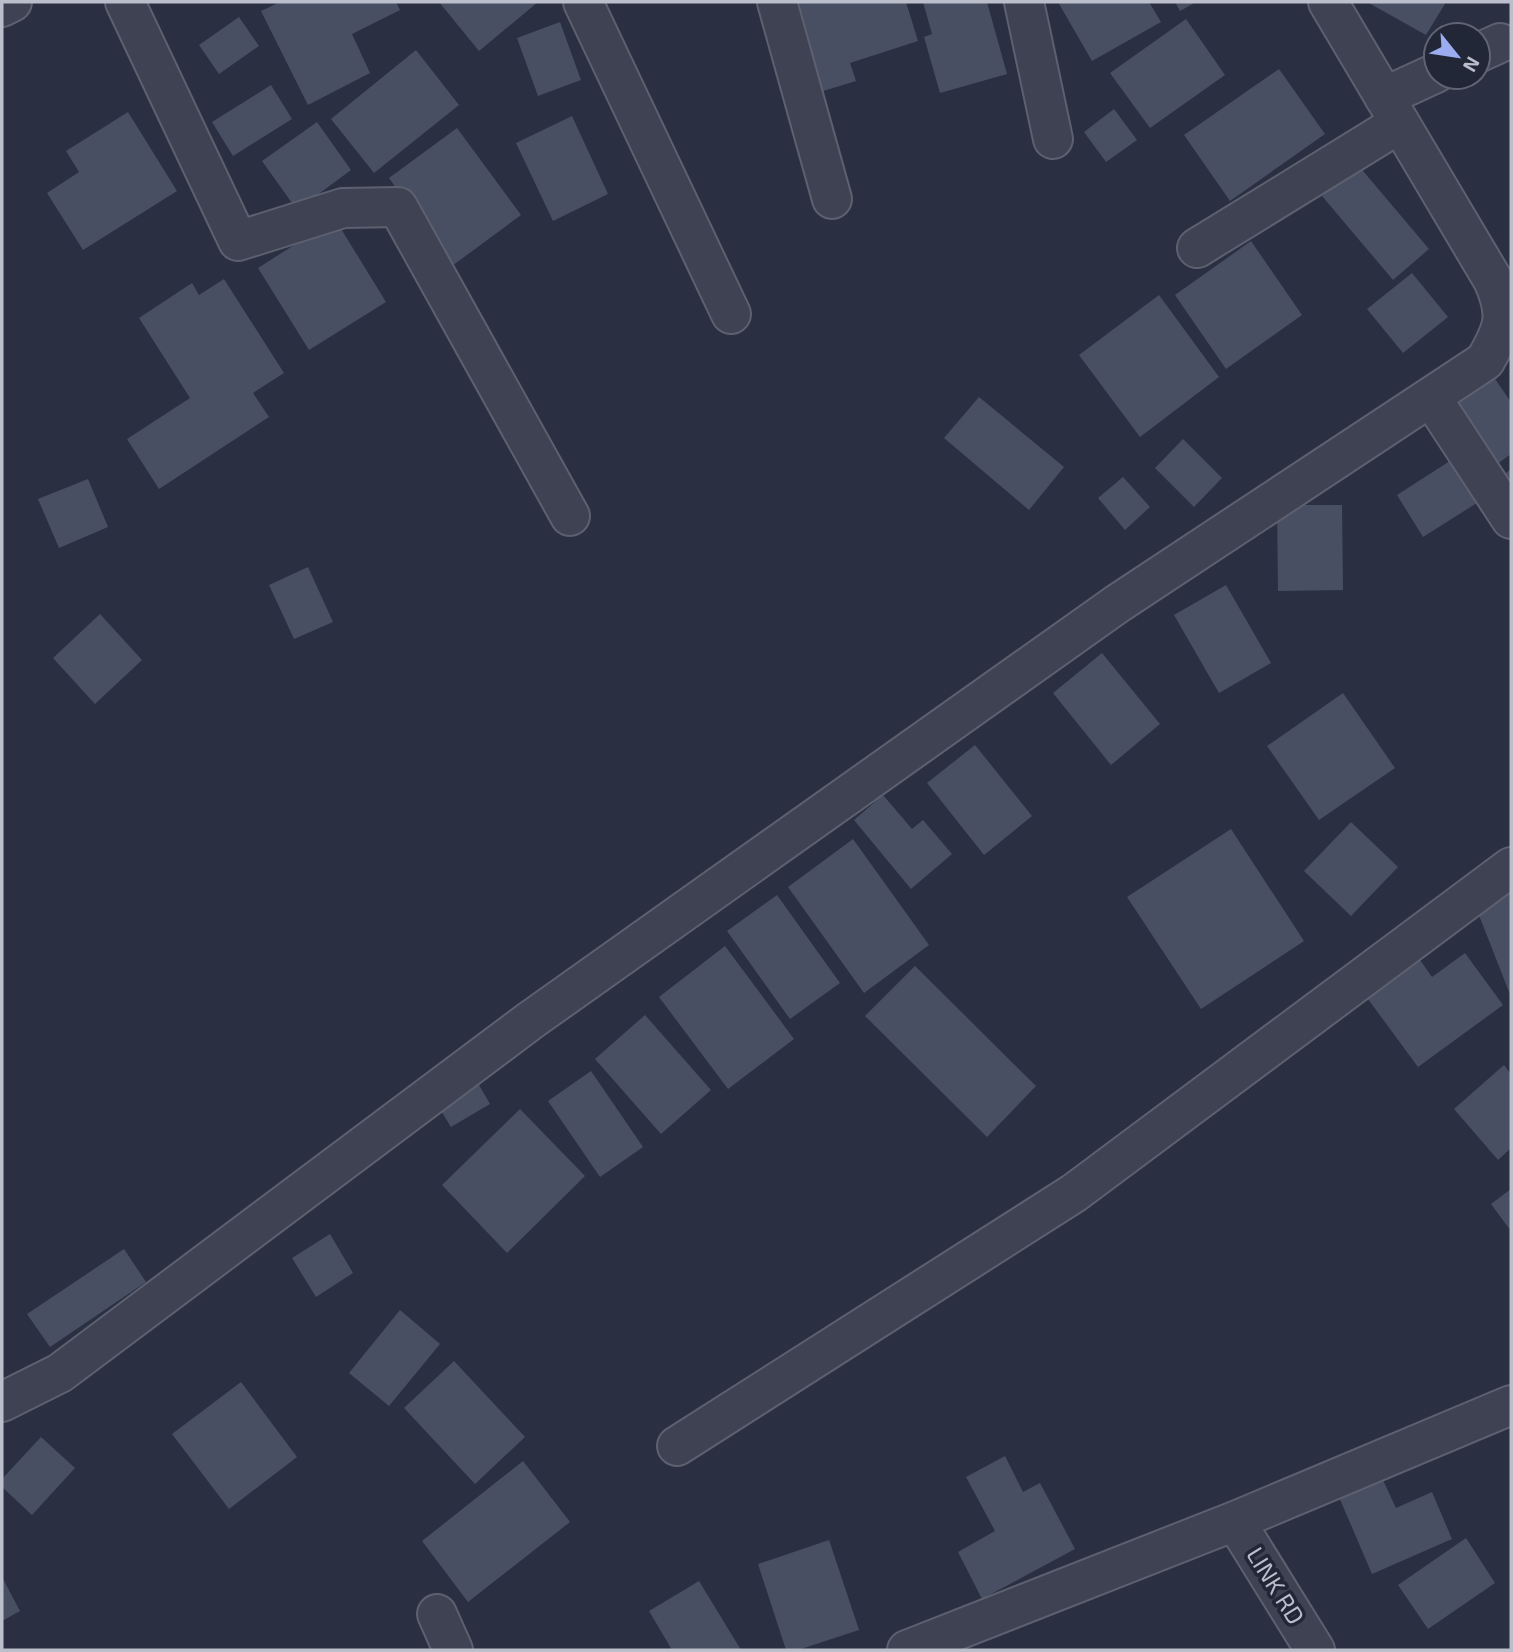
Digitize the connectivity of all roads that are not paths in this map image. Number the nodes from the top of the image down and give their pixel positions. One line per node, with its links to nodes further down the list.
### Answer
1 (12, 2): 7 (street)
2 (125, 2): 15 (street)
3 (583, 2): 13 (street)
4 (777, 2): 11 (street)
5 (1024, 2): 10 (street)
6 (1328, 2): 9 (street)
7 (2, 7)
8 (1422, 85): 9 (street)
9 (1392, 110): 12 (street); 14 (street)
10 (1053, 139)
11 (832, 199)
12 (1197, 248)
13 (731, 314)
14 (1431, 397): 16 (street); 18 (street)
15 (570, 516)
16 (1511, 519)
17 (1511, 867): 20 (street)
18 (2, 1402)
19 (1511, 1405): 21 (street)
20 (677, 1446)
21 (1235, 1521): 24 (street); 25 (street, LINK RD)
22 (437, 1614): 23 (street)
23 (453, 1650)
24 (908, 1650)
25 (1315, 1650)

